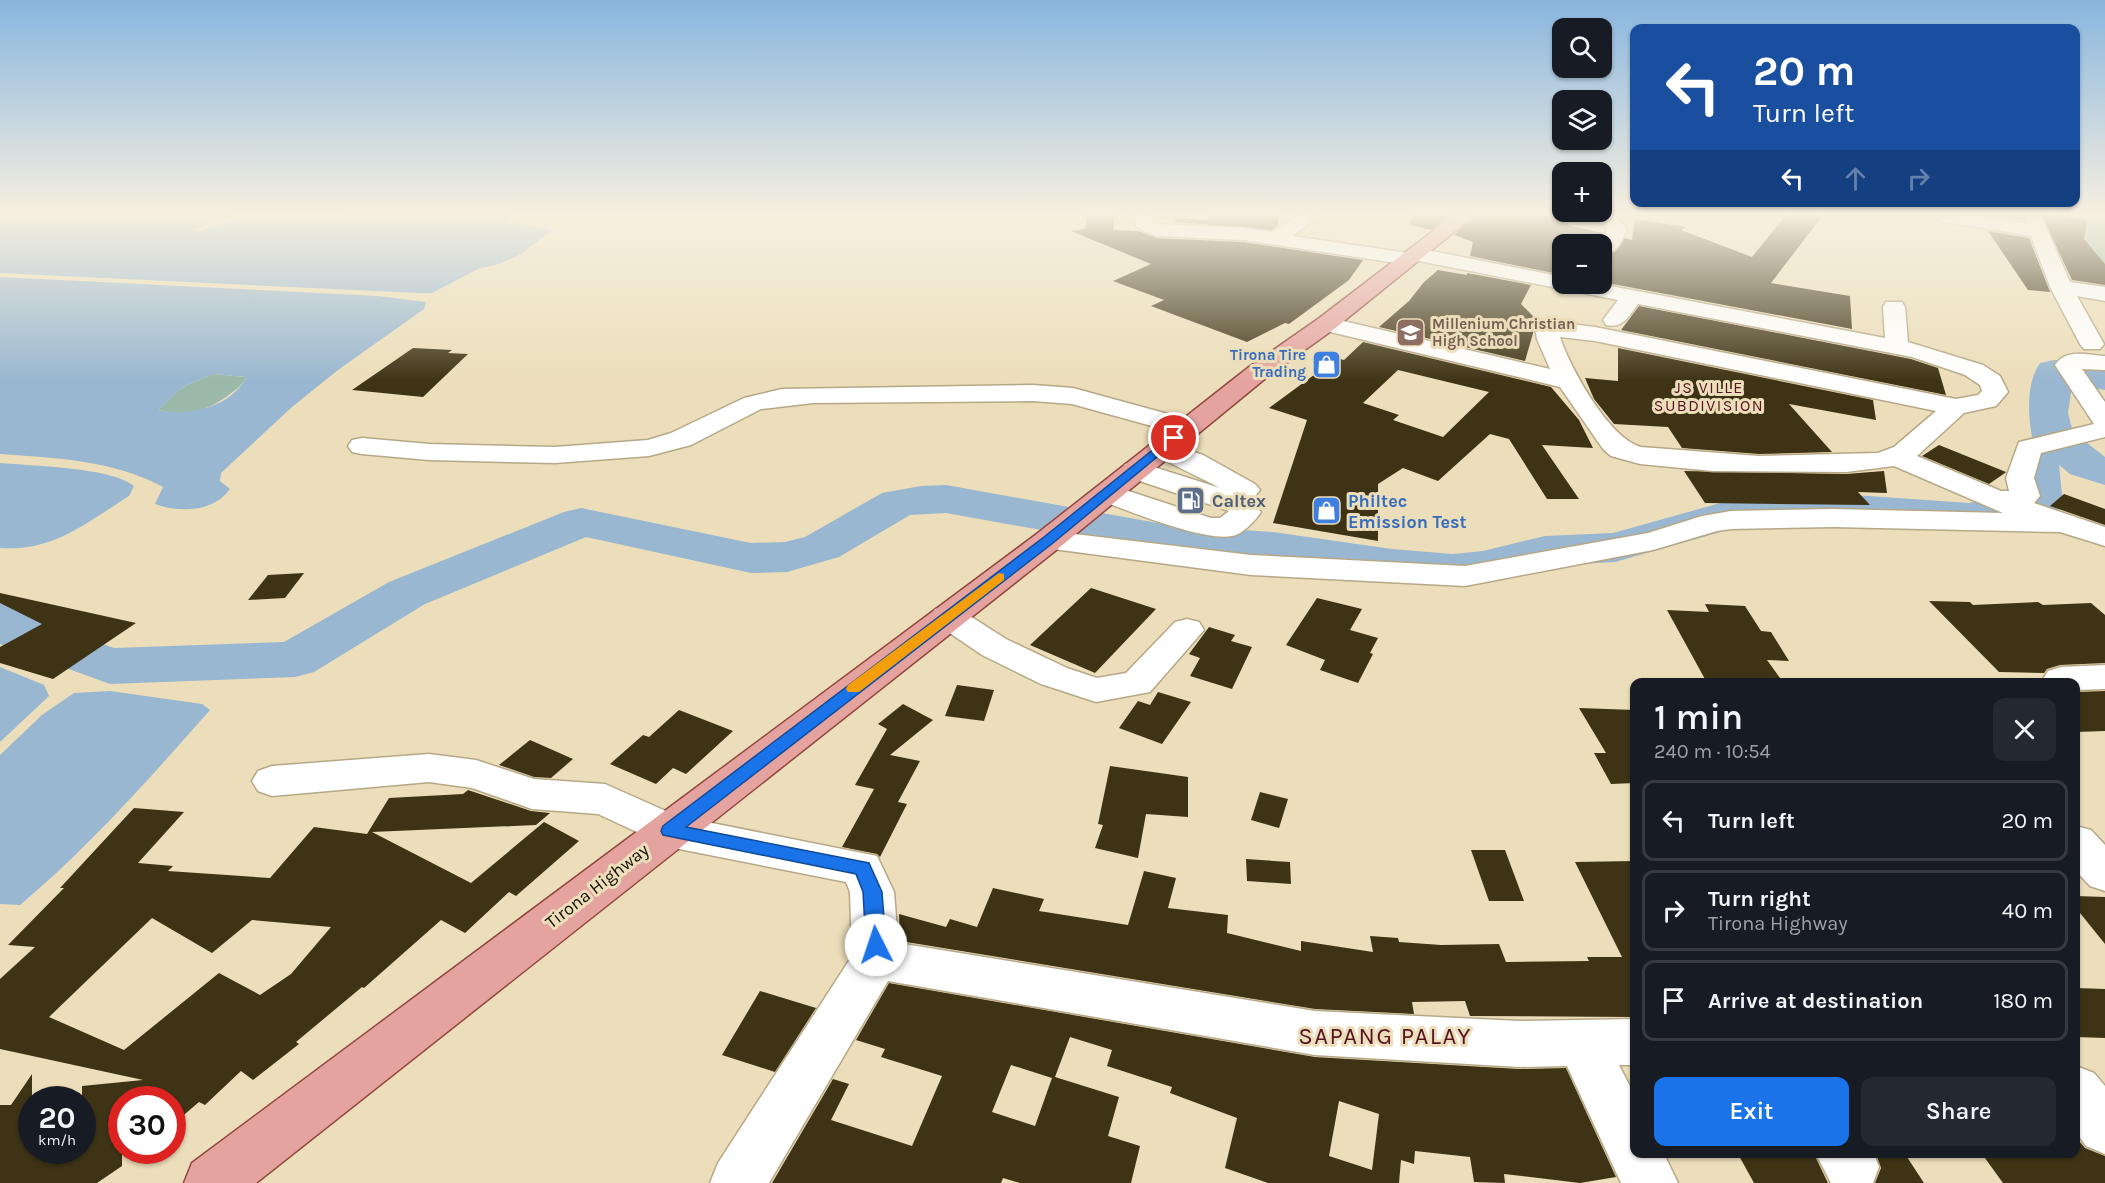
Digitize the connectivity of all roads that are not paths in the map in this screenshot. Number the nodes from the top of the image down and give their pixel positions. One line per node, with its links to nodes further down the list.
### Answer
1 (1397, 270): 11 (main road, Tirona Highway)
2 (1491, 270): 4 (street)
3 (2054, 270): 5 (street)
4 (1552, 281)
5 (2061, 288): 7 (street); 13 (street)
6 (1612, 292): 8 (street)
7 (2105, 294)
8 (1633, 296): 10 (street); 12 (street)
9 (1894, 307): 12 (street)
10 (1614, 320)
11 (1326, 324): 14 (street); 17 (main road, Tirona Highway)
12 (1897, 347): 15 (street)
13 (2098, 353): 16 (street)
14 (1568, 381): 15 (street); 21 (street)
15 (1956, 407): 21 (street)
16 (2105, 421)
17 (1188, 428): 19 (street); 20 (main road, Tirona Highway)
18 (2105, 429): 24 (street)
19 (362, 446)
20 (1161, 449): 22 (main road, Tirona Highway); 23 (street)
21 (1896, 457): 24 (street)
22 (1135, 470): 25 (main road, Tirona Highway); 25 (street)
23 (1264, 499)
24 (2001, 502): 26 (street)
25 (1078, 516): 26 (street); 28 (main road, Tirona Highway)
26 (2051, 519): 27 (street)
27 (2105, 537)
28 (946, 616): 29 (street); 33 (main road, Tirona Highway)
29 (1187, 630)
30 (2105, 676): 31 (street)
31 (2076, 678)
32 (272, 781): 33 (street)
33 (669, 831): 36 (street); 43 (main road, Tirona Highway)
34 (2080, 846): 35 (street)
35 (2105, 874)
36 (876, 959): 38 (street); 44 (street)
37 (1630, 1042): 38 (street)
38 (1583, 1045): 41 (street)
39 (2080, 1095): 40 (street)
40 (2105, 1128)
41 (1630, 1143)
42 (1638, 1158): 45 (street)
43 (212, 1183)
44 (738, 1183)
45 (1650, 1183)

